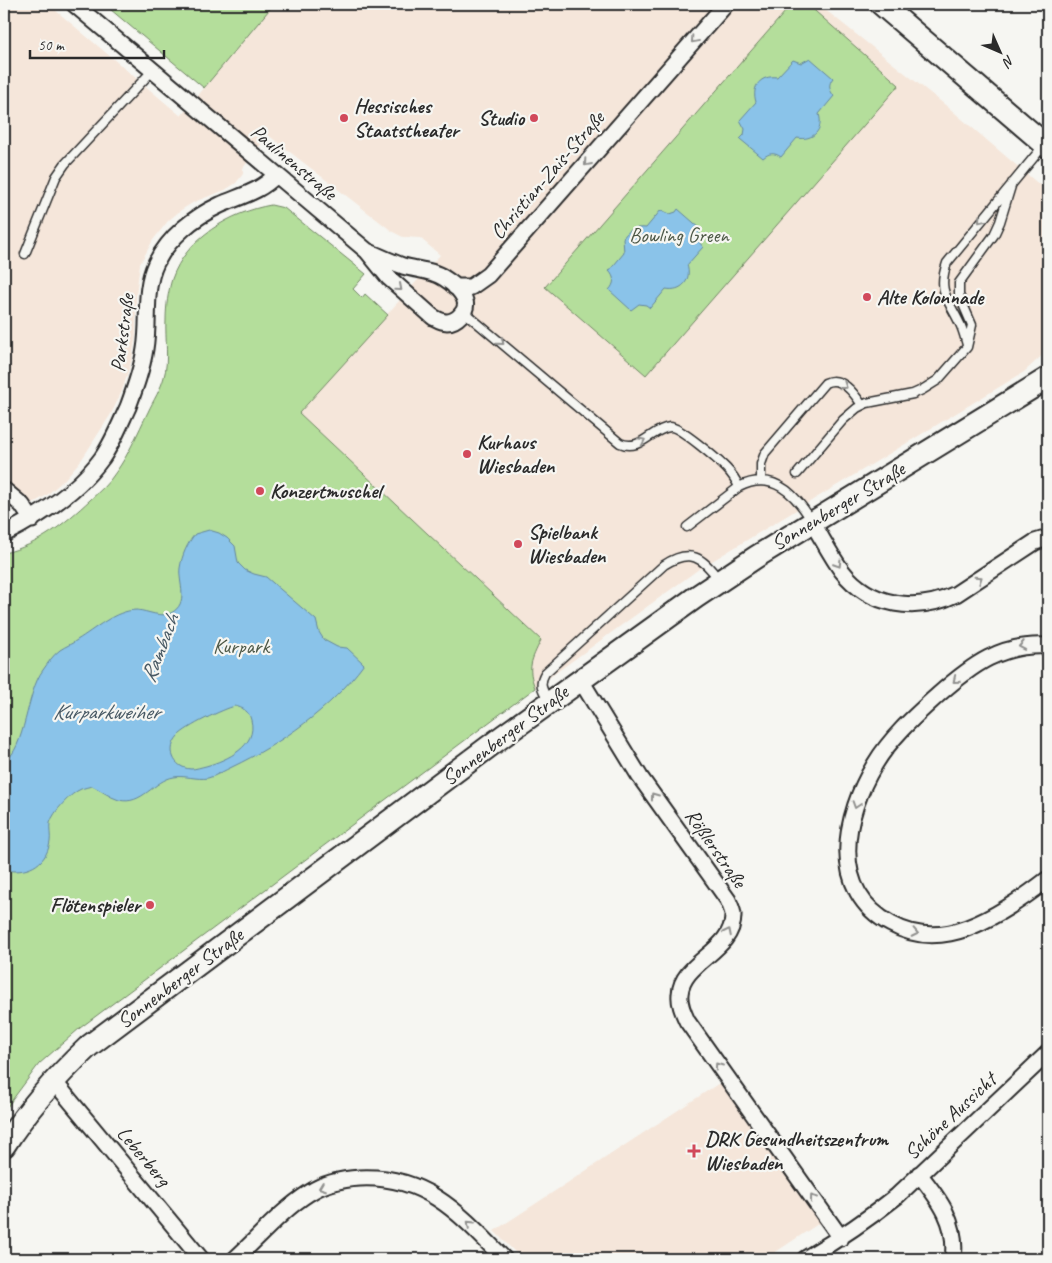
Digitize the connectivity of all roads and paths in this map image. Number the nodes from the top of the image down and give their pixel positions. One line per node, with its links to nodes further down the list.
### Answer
1 (74, 4): 4 (street, Paulinenstraße)
2 (726, 4): 10 (street, Christian-Zais-Straße, one-way to 10)
3 (881, 4): 5 (main road)
4 (153, 70): 6 (street, Paulinenstraße); 9 (lane)
5 (1046, 145): 7 (lane)
6 (276, 176): 8 (street, Paulinenstraße); 19 (street, Parkstraße)
7 (1012, 183): 12 (lane); 12 (lane, one-way to 12)
8 (367, 251): 10 (street); 11 (street, Paulinenstraße, one-way to 11)
9 (25, 254)
10 (455, 287): 11 (street)
11 (463, 311): 17 (lane, one-way to 17)
12 (967, 347): 14 (lane)
13 (1048, 378): 20 (main road, Sonnenberger Straße)
14 (862, 405): 15 (lane); 16 (lane, one-way to 14)
15 (797, 474)
16 (761, 481): 17 (lane); 20 (lane)
17 (739, 487): 21 (lane)
18 (4, 490): 19 (street)
19 (32, 520): 22 (street, Parkstraße)
20 (812, 522): 23 (street, one-way to 23); 24 (main road, Sonnenberger Straße)
21 (687, 527)
22 (4, 534)
23 (1048, 538)
24 (719, 580): 26 (main road, Sonnenberger Straße); 27 (lane)
25 (1048, 646): 28 (street, one-way to 28)
26 (580, 680): 27 (main road, Sonnenberger Straße); 33 (street, Rößlerstraße, one-way to 26)
27 (550, 701): 30 (main road, Sonnenberger Straße)
28 (1048, 879)
29 (1048, 1053): 32 (street, Schöne Aussicht)
30 (53, 1080): 31 (main road, Sonnenberger Straße); 34 (street, Leberberg)
31 (4, 1146)
32 (919, 1174): 33 (street, Schöne Aussicht); 38 (street)
33 (841, 1238): 37 (street, Schöne Aussicht)
34 (201, 1259)
35 (235, 1259): 36 (street, one-way to 35)
36 (504, 1259)
37 (805, 1259)
38 (953, 1259)

